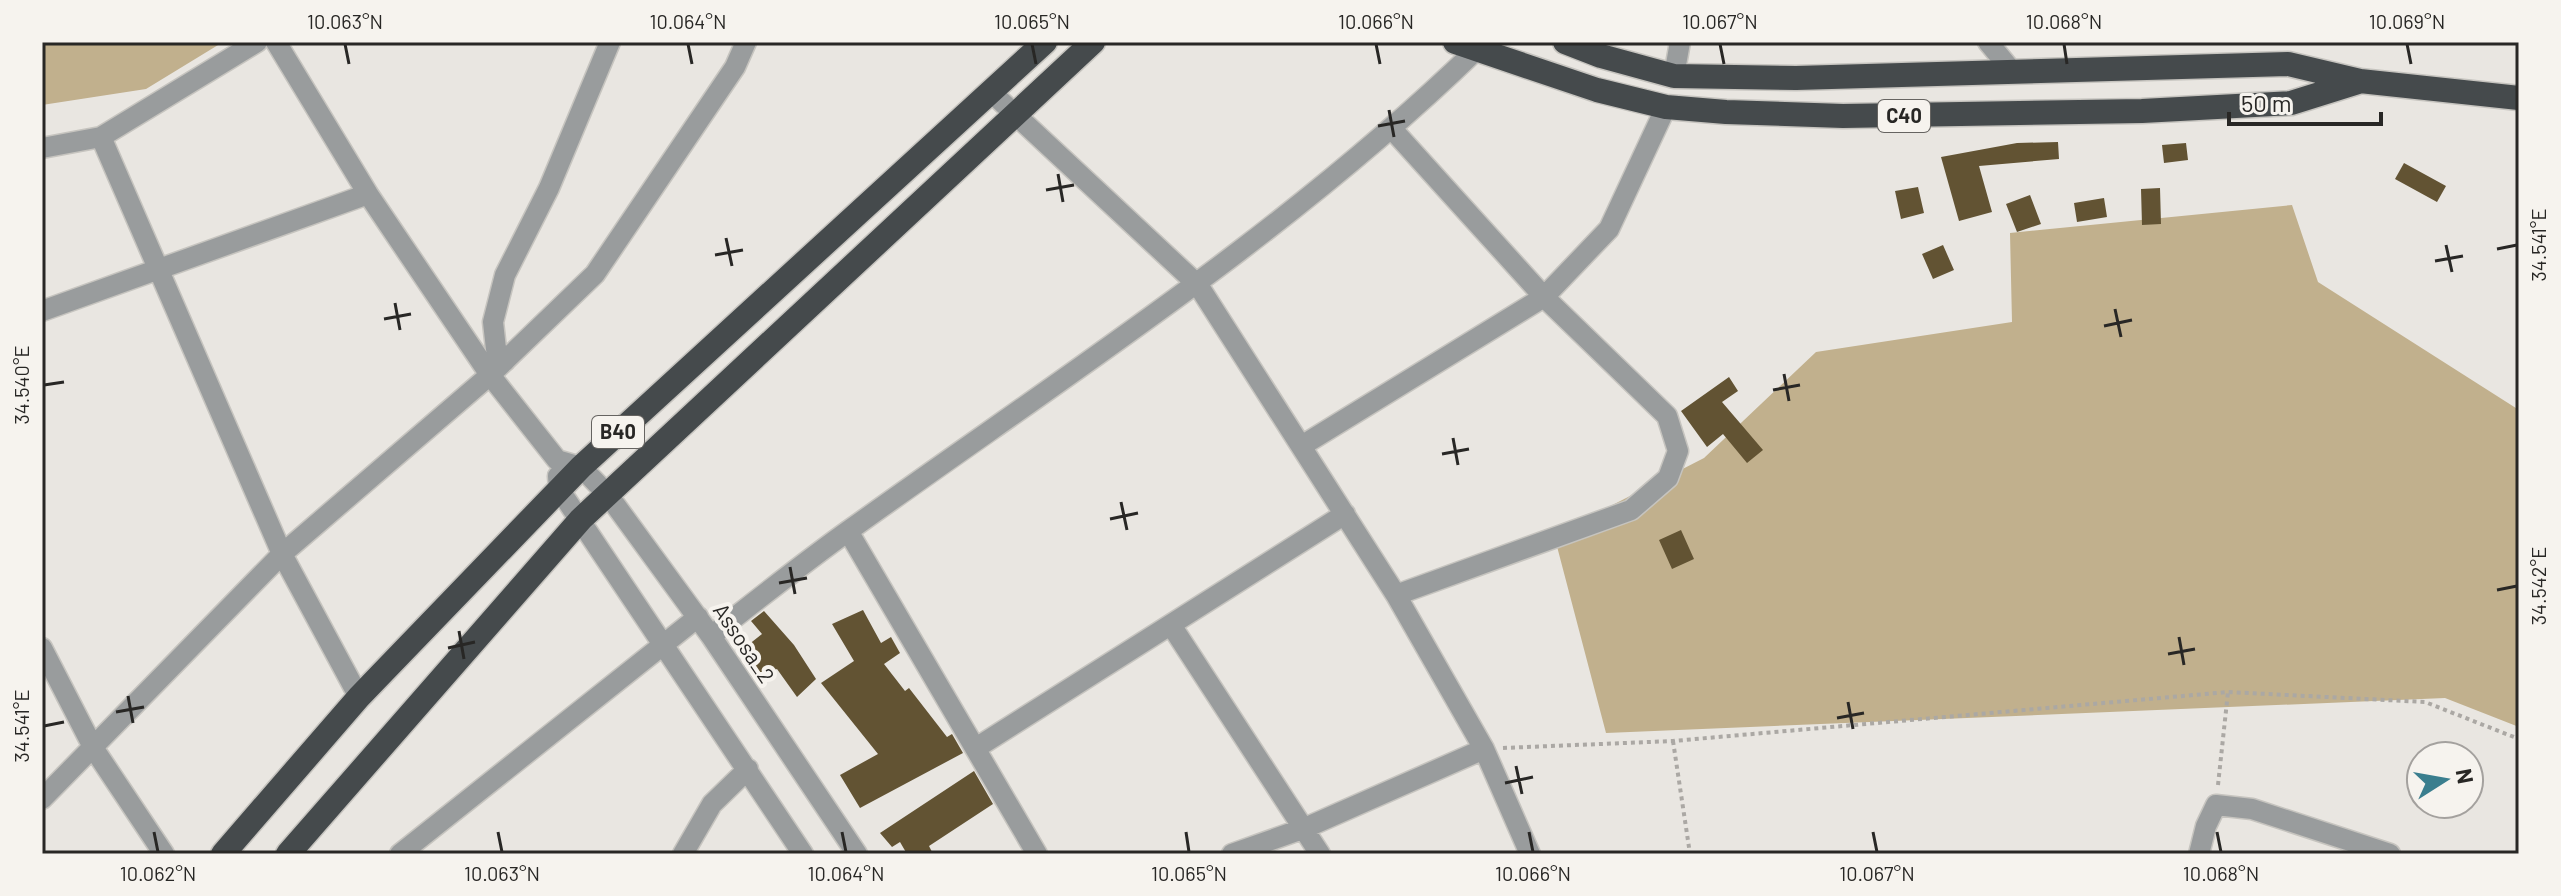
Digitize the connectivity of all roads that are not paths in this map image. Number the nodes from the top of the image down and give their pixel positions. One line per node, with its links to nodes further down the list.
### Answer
1 (257, 42): 21 (street)
2 (276, 42): 23 (street, Assosa_2)
3 (610, 42): 28 (street)
4 (746, 42): 28 (street)
5 (1045, 42): 15 (highway, B40)
6 (1093, 42): 18 (highway, B40)
7 (1565, 42): 12 (highway, C40)
8 (1680, 42): 12 (street)
9 (1988, 42): 11 (street)
10 (1465, 46): 17 (highway, C40); 20 (street)
11 (2011, 70): 13 (highway, C40); 14 (highway, C40)
12 (1674, 76): 13 (highway, C40)
13 (1796, 78): 19 (highway)
14 (2360, 81): 16 (highway, C40); 19 (highway, C40)
15 (990, 91): 18 (street); 30 (highway, B40)
16 (2519, 98)
17 (1666, 107): 19 (highway, C40); 26 (street)
18 (1013, 114): 25 (street); 32 (highway, B40)
19 (1798, 115)
20 (1392, 129): 25 (street); 26 (street)
21 (101, 137): 22 (street); 24 (street)
22 (42, 148)
23 (368, 194): 24 (street); 28 (street, Assosa_2)
24 (159, 271): 27 (street); 36 (street)
25 (1198, 285): 29 (street); 35 (street)
26 (1544, 297): 29 (street); 37 (street)
27 (42, 311)
28 (497, 368): 30 (street, Assosa_2); 36 (street)
29 (1303, 445): 33 (street)
30 (569, 464): 31 (highway, B40); 32 (street, Assosa_2)
31 (559, 489): 34 (street); 43 (highway, B40)
32 (608, 495): 34 (highway, B40); 38 (street, Assosa_2)
33 (1345, 514): 37 (street); 39 (street)
34 (581, 519): 41 (street); 53 (highway, B40)
35 (848, 531): 40 (street); 44 (street)
36 (282, 554): 43 (street); 45 (street)
37 (1396, 595): 46 (street)
38 (698, 617): 40 (street, Assosa_2); 41 (street)
39 (1171, 625): 44 (street); 49 (street)
40 (711, 636): 56 (street, Assosa_2)
41 (665, 644): 47 (street); 50 (street)
42 (42, 648): 45 (street)
43 (359, 697): 52 (highway, B40)
44 (976, 748): 57 (street)
45 (94, 749): 48 (street); 51 (street)
46 (1484, 749): 49 (street); 60 (street)
47 (748, 769): 54 (street); 55 (street)
48 (42, 799)
49 (1305, 828): 58 (street); 59 (street)
50 (410, 852)
51 (164, 854)
52 (223, 854)
53 (288, 854)
54 (683, 854)
55 (803, 854)
56 (857, 854)
57 (1037, 854)
58 (1232, 854)
59 (1320, 854)
60 (1530, 854)
61 (2199, 854): 62 (street)
62 (2390, 854)

